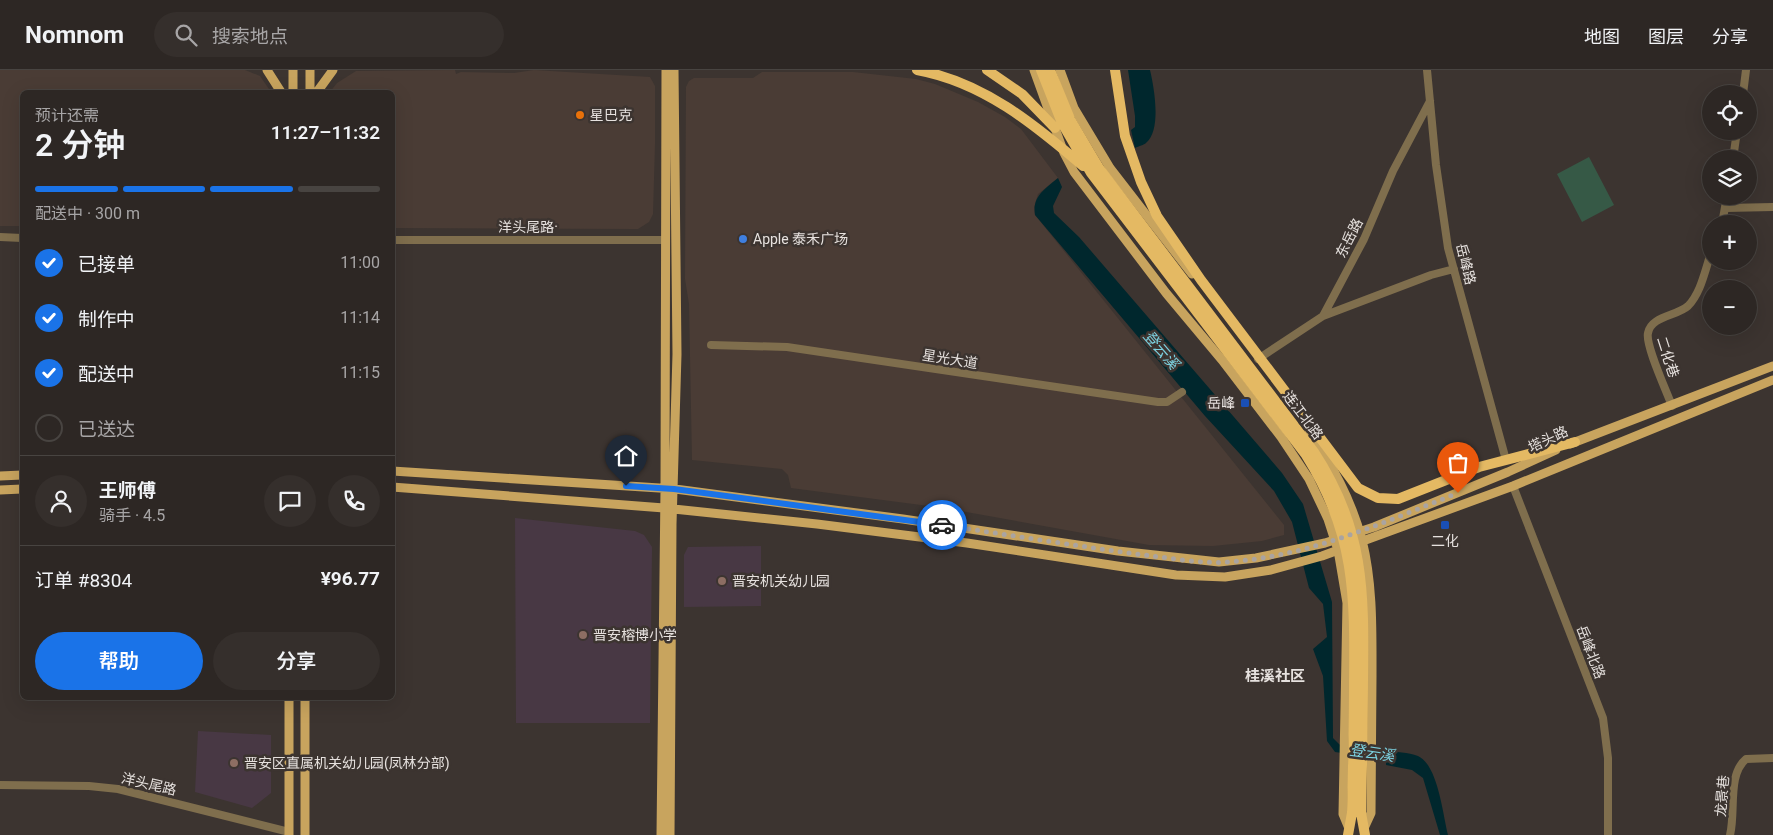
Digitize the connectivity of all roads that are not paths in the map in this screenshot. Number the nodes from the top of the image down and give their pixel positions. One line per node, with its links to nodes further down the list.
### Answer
1 (266, 70): 17 (main road)
2 (293, 70): 18 (main road)
3 (310, 70): 19 (main road)
4 (333, 70): 20 (main road)
5 (666, 70): 31 (main road)
6 (674, 70): 50 (main road)
7 (918, 70): 23 (highway)
8 (987, 70): 22 (highway)
9 (1034, 70): 22 (main road)
10 (1041, 70): 23 (highway, 连江北路)
11 (1050, 70): 43 (highway, 连江北路)
12 (1060, 70): 36 (main road)
13 (1115, 70): 40 (highway)
14 (1427, 70): 21 (street, 岳峰路)
15 (1746, 70): 16 (street)
16 (1744, 85)
17 (280, 90)
18 (293, 90)
19 (310, 90)
20 (318, 90)
21 (1430, 101): 32 (street, 岳峰路); 34 (street, 东岳路)
22 (1055, 128): 55 (main road)
23 (1091, 173): 61 (highway, 连江北路)
24 (1726, 205): 26 (street)
25 (1773, 207): 26 (street)
26 (1726, 208): 27 (street)
27 (1724, 215)
28 (0, 237): 29 (street)
29 (20, 238)
30 (395, 240): 31 (street, 洋头尾路·)
31 (664, 240): 50 (main road)
32 (1454, 269): 34 (street); 44 (street, 岳峰路)
33 (1705, 270): 41 (street, 二化巷)
34 (1322, 316): 36 (street, 东岳路)
35 (711, 345): 39 (street, 星光大道)
36 (1258, 359): 54 (main road)
37 (1773, 366): 41 (main road, 塔头路)
38 (1773, 380): 49 (main road)
39 (1182, 392)
40 (1292, 403): 43 (highway); 44 (highway)
41 (1672, 406): 42 (main road, 塔头路)
42 (1575, 442): 44 (highway); 54 (main road, 塔头路)
43 (1314, 452): 61 (highway, 连江北路)
44 (1506, 460)
45 (395, 471): 50 (main road, 塔头路)
46 (20, 475): 47 (main road)
47 (0, 476)
48 (395, 486): 53 (main road)
49 (1513, 486): 56 (main road); 69 (street, 岳峰北路)
50 (670, 489): 53 (main road); 55 (main road, 塔头路)
51 (0, 490): 52 (main road)
52 (20, 490)
53 (669, 509): 57 (main road); 67 (main road); 68 (main road)
54 (1359, 531): 55 (main road, 塔头路); 56 (main road)
55 (1336, 539): 57 (main road)
56 (1362, 541): 57 (main road); 64 (main road)
57 (1338, 550): 63 (main road)
58 (289, 700): 65 (main road)
59 (305, 700): 66 (main road)
60 (1773, 758): 70 (street, 龙景巷)
61 (1358, 776): 63 (highway, 连江北路); 64 (highway, 连江北路)
62 (0, 785): 65 (street, 洋头尾路)
63 (1348, 830)
64 (1365, 830)
65 (289, 834)
66 (305, 835)
67 (661, 835)
68 (670, 835)
69 (1608, 835)
70 (1730, 835)

